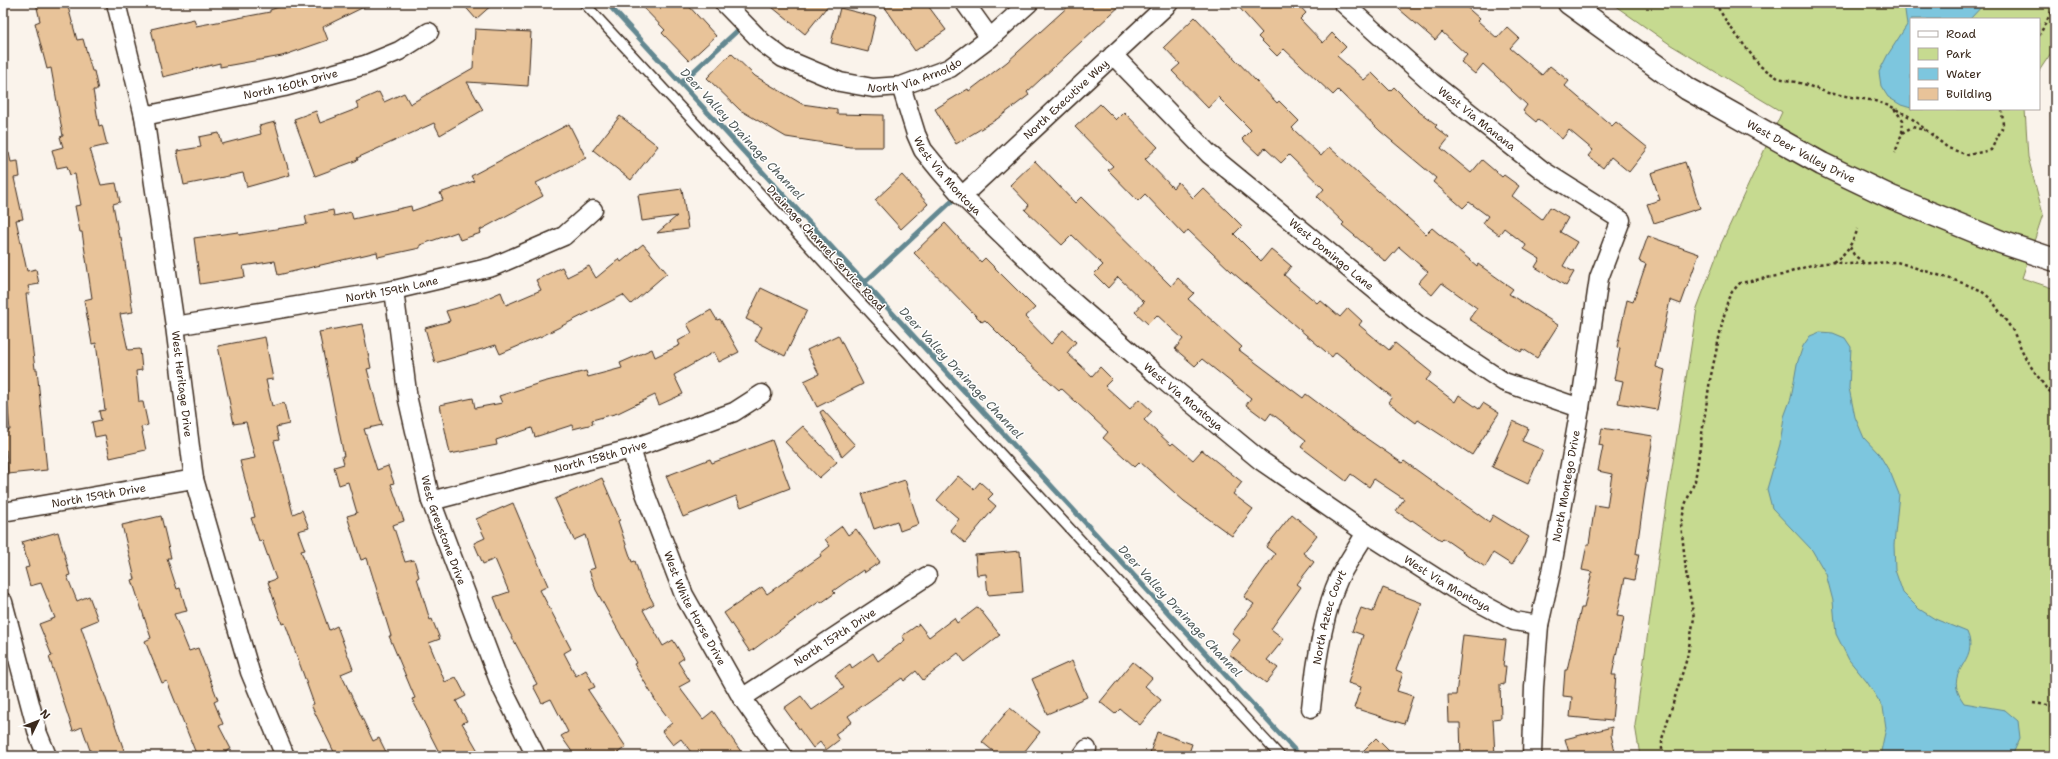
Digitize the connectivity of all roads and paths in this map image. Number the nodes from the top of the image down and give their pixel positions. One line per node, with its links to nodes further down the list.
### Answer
1 (116, 3): 18 (street, West Heritage Drive)
2 (584, 3): 51 (lane, Drainage Channel Service Road)
3 (724, 3): 15 (street, North Via Arnoldo)
4 (966, 3): 13 (street)
5 (1029, 3): 13 (street, North Via Arnoldo)
6 (1169, 3): 14 (street, North Executive Way)
7 (1343, 3): 24 (street, West Via Manana)
8 (1569, 3): 27 (street, West Deer Valley Drive)
9 (1715, 3): 16 (path)
10 (2055, 4): 12 (path)
11 (429, 32): 18 (street, North 160th Drive)
12 (2040, 34)
13 (990, 38): 15 (street, North Via Arnoldo)
14 (1113, 55): 22 (street, North Executive Way); 34 (street, West Domingo Lane)
15 (901, 86): 22 (street, West Via Montoya)
16 (1892, 107): 19 (path); 20 (path)
17 (2002, 110): 19 (path)
18 (144, 116): 31 (street, West Heritage Drive)
19 (1927, 130): 20 (path)
20 (1902, 133): 21 (path)
21 (1895, 153)
22 (962, 196): 39 (street, West Via Montoya)
23 (593, 210): 30 (street, North 159th Lane)
24 (1621, 220): 34 (street, North Montego Drive)
25 (1858, 229): 26 (path)
26 (1850, 247): 28 (path); 29 (path)
27 (2055, 260)
28 (1833, 262): 29 (path); 53 (path)
29 (1863, 263): 33 (path)
30 (394, 290): 31 (street, North 159th Lane); 37 (street, West Greystone Drive)
31 (175, 326): 36 (street, West Heritage Drive)
32 (762, 394): 35 (street, North 158th Drive)
33 (2055, 396)
34 (1580, 408): 42 (street, North Montego Drive)
35 (630, 449): 37 (street, North 158th Drive); 43 (street, West White Horse Drive)
36 (194, 479): 38 (street, North 159th Drive); 48 (street, West Heritage Drive)
37 (431, 501): 49 (street, West Greystone Drive)
38 (3, 512)
39 (1366, 533): 42 (street, West Via Montoya); 46 (street, North Aztec Court)
40 (927, 576): 43 (street, North 157th Drive)
41 (3, 602): 47 (street)
42 (1539, 625): 52 (street, North Montego Drive)
43 (742, 698): 50 (street, West White Horse Drive)
44 (2033, 703): 45 (path)
45 (2055, 706)
46 (1311, 708)
47 (47, 756)
48 (285, 756)
49 (536, 756)
50 (783, 756)
51 (1280, 756)
52 (1532, 756)
53 (1662, 756)

